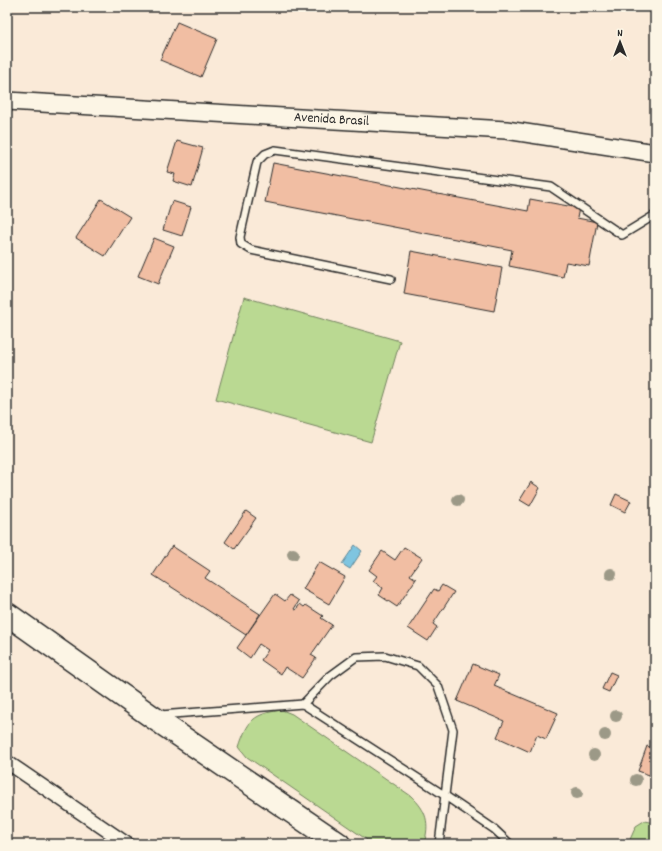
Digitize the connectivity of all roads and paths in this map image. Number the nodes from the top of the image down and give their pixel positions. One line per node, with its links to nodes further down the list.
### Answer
1 (7, 101): 2 (street, Avenida Brasil)
2 (655, 153)
3 (655, 215): 4 (lane)
4 (391, 279)
5 (7, 614): 7 (highway)
6 (303, 704): 7 (lane); 9 (lane); 9 (lane)
7 (151, 716): 11 (highway)
8 (7, 762): 10 (street)
9 (444, 795): 12 (lane); 13 (lane)
10 (127, 844)
11 (339, 844)
12 (439, 844)
13 (510, 844)

